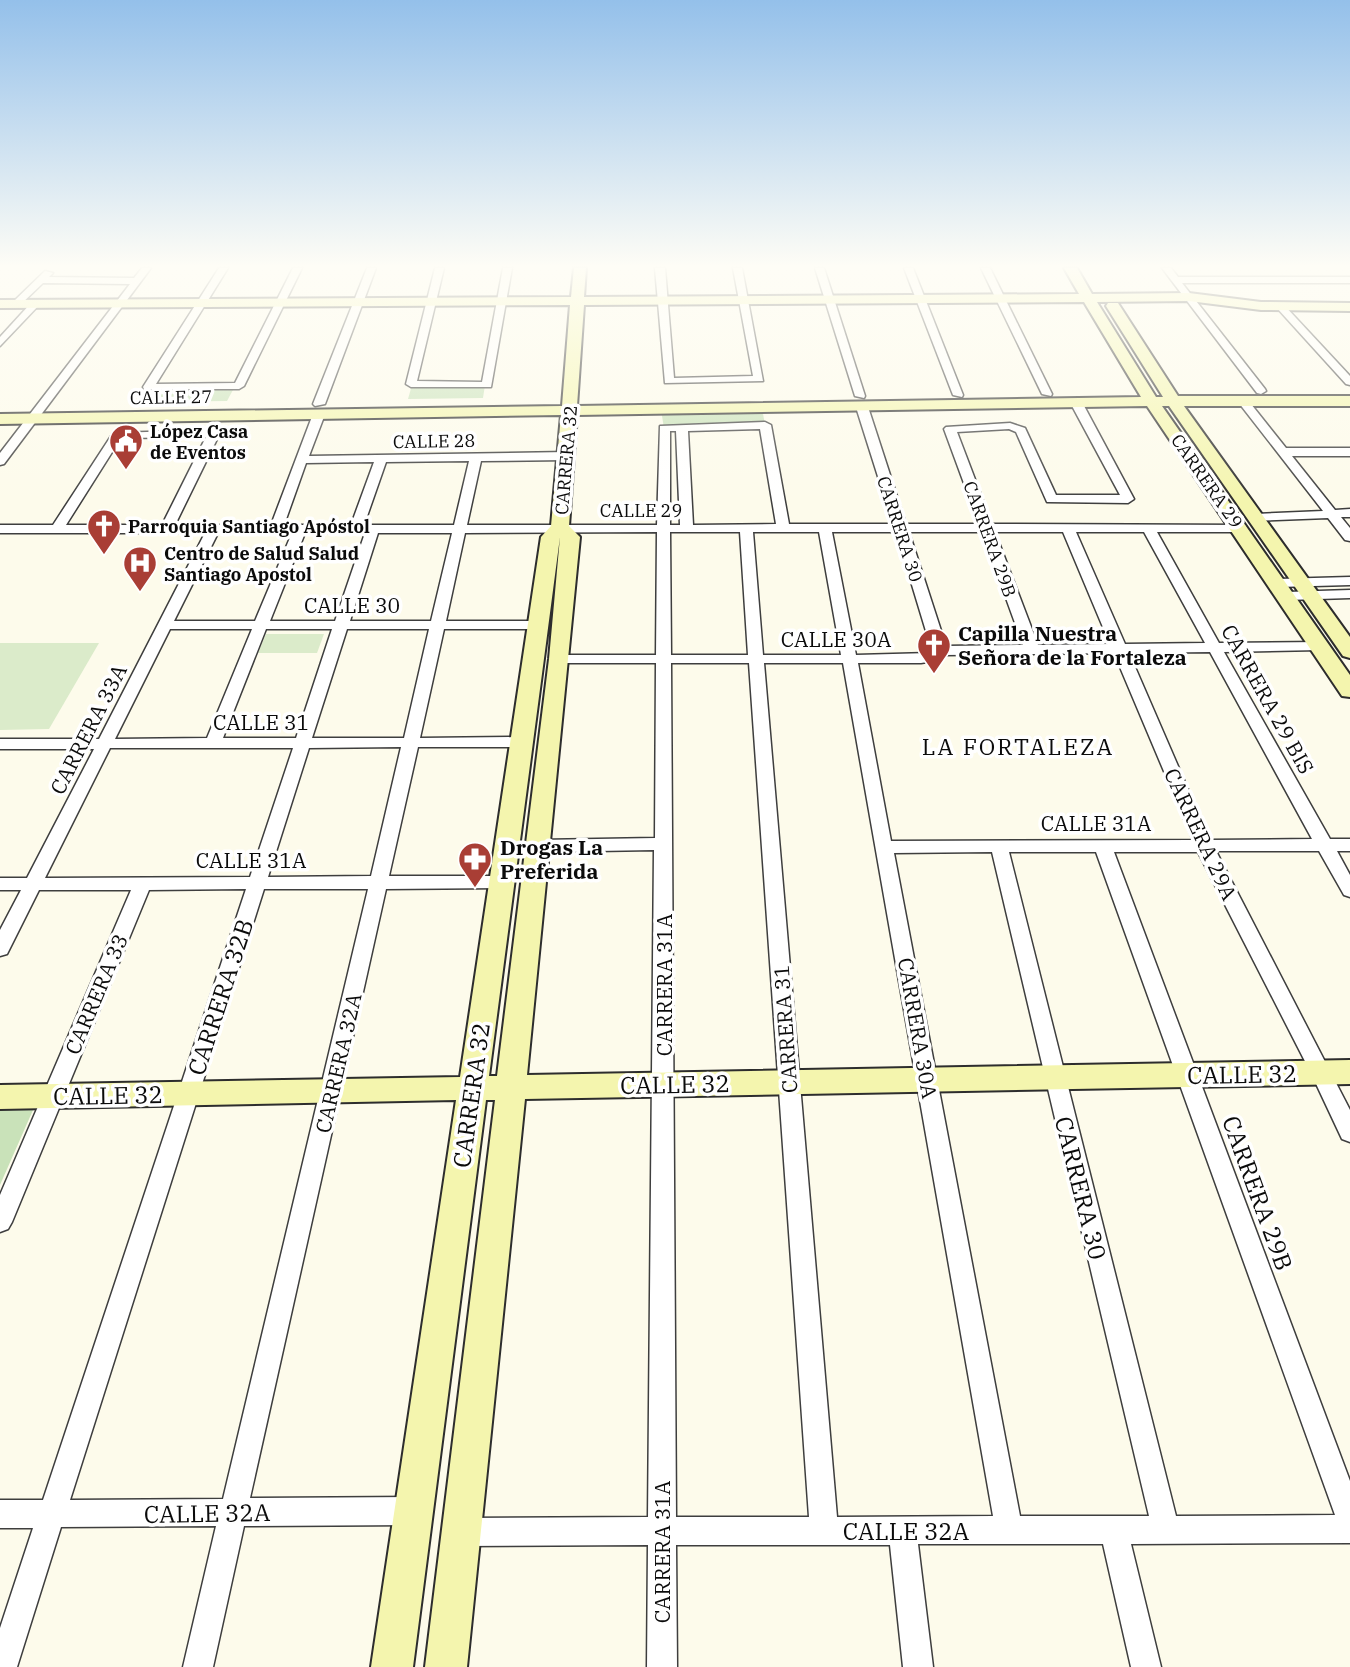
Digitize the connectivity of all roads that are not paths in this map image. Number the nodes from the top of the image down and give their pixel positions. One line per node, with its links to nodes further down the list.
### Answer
1 (88, 346): 31 (street)
2 (174, 346): 3 (street)
3 (259, 346)
4 (343, 346): 30 (street)
5 (420, 346): 6 (street)
6 (494, 346)
7 (575, 346): 28 (street, CARRERA 32)
8 (666, 346): 9 (street)
9 (752, 346)
10 (844, 346): 26 (street, CARRERA 30)
11 (939, 346): 21 (street)
12 (1023, 346): 20 (street)
13 (1118, 346): 23 (street, CARRERA 29)
14 (1139, 346): 22 (street, CARRERA 29)
15 (1226, 346): 18 (street)
16 (1317, 346): 17 (street)
17 (1350, 382)
18 (1261, 391): 19 (street, CALLE 27); 22 (street, CALLE 27)
19 (1350, 391)
20 (1047, 394): 21 (street, CALLE 27); 23 (street, CALLE 27)
21 (958, 395): 26 (street, CALLE 27)
22 (1170, 396): 23 (street, CALLE 27); 24 (street, CALLE 27); 43 (street, CARRERA 29)
23 (1148, 397): 27 (street, CALLE 27); 43 (street, CARRERA 29)
24 (1243, 401): 25 (street, CALLE 27); 34 (street)
25 (1350, 401)
26 (861, 402): 27 (street, CALLE 27); 28 (street, CALLE 27); 51 (street, CARRERA 30)
27 (1077, 404): 52 (street, CARRERA 29B)
28 (571, 406): 30 (street, CALLE 27); 36 (street, CARRERA 32)
29 (0, 408): 31 (street, CALLE 27)
30 (319, 409): 31 (street, CALLE 27); 39 (street)
31 (37, 413): 32 (street, CALLE 27); 40 (street)
32 (0, 418)
33 (682, 428): 47 (street, CARRERA 31A); 47 (street, CARRERA 31A); 49 (street)
34 (1283, 452): 35 (street); 42 (street)
35 (1350, 452)
36 (567, 456): 37 (street, CALLE 28); 46 (street, CARRERA 32)
37 (476, 458): 38 (street, CALLE 28); 45 (street, CARRERA 32A)
38 (381, 459): 39 (street, CALLE 28); 44 (street, CARRERA 32B)
39 (301, 460): 56 (street)
40 (0, 461)
41 (1350, 513): 42 (street, CALLE 29)
42 (1332, 514): 43 (street, CALLE 29); 61 (street)
43 (1248, 523): 59 (street, CALLE 29); 63 (street, CARRERA 29)
44 (365, 527): 45 (street, CALLE 29); 57 (street, CALLE 29); 68 (street, CARRERA 32B)
45 (462, 527): 46 (street, CALLE 29); 69 (street, CARRERA 32A)
46 (560, 527): 47 (street, CALLE 29); 67 (street, CARRERA 32); 76 (street, CARRERA 32)
47 (676, 527): 48 (street, CALLE 29); 77 (street, CARRERA 31A)
48 (746, 527): 49 (street, CALLE 29); 78 (street, CARRERA 31)
49 (783, 527): 50 (street, CALLE 29)
50 (825, 527): 51 (street, CALLE 29); 79 (street, CARRERA 30A)
51 (900, 527): 52 (street, CALLE 29); 74 (street, CARRERA 30)
52 (985, 527): 58 (street, CALLE 29); 73 (street, CARRERA 29B)
53 (58, 528): 54 (street, CALLE 29); 54 (street); 60 (street, CALLE 29)
54 (167, 528): 55 (street, CALLE 29)
55 (214, 528): 56 (street, CALLE 29); 65 (street, CARRERA 33A)
56 (276, 528): 57 (street, CALLE 29)
57 (300, 528): 66 (street)
58 (1068, 528): 59 (street, CALLE 29); 72 (street, CARRERA 29A)
59 (1148, 528): 71 (street, CARRERA 29 BIS)
60 (0, 529)
61 (1350, 537)
62 (1350, 580): 63 (street)
63 (1294, 589): 64 (street); 70 (street, CARRERA 29); 75 (street, CARRERA 29)
64 (1350, 594)
65 (165, 625): 66 (street, CALLE 30); 85 (street, CARRERA 33A)
66 (261, 625): 68 (street, CALLE 30); 83 (street)
67 (538, 625): 69 (street, CALLE 30); 82 (street, CARRERA 32)
68 (341, 626): 69 (street, CALLE 30); 84 (street, CARRERA 32B)
69 (439, 626): 81 (street, CARRERA 32A)
70 (1320, 646): 71 (street, CALLE 30A); 80 (street, CARRERA 29)
71 (1216, 647): 72 (street, CALLE 30A); 88 (street, CARRERA 29 BIS)
72 (1119, 649): 73 (street, CALLE 30A); 93 (street, CARRERA 29A)
73 (1031, 650): 74 (street, CALLE 30A)
74 (940, 651): 79 (street, CALLE 30A)
75 (1350, 652)
76 (559, 659): 77 (street, CALLE 30A); 90 (street, CARRERA 32)
77 (665, 660): 78 (street, CALLE 30A); 87 (street, CARRERA 31A)
78 (757, 660): 79 (street, CALLE 30A); 107 (street, CARRERA 31)
79 (850, 660): 94 (street, CARRERA 30A)
80 (1350, 691)
81 (412, 742): 82 (street, CALLE 31); 84 (street, CALLE 31); 95 (street, CARRERA 32A)
82 (522, 742): 96 (street, CARRERA 32)
83 (213, 743): 84 (street, CALLE 31); 85 (street, CALLE 31)
84 (303, 743): 98 (street, CARRERA 32B)
85 (105, 744): 86 (street, CALLE 31); 100 (street, CARRERA 33A)
86 (2, 748)
87 (664, 844): 90 (street); 108 (street, CARRERA 31A)
88 (1325, 845): 89 (street, CALLE 31A); 93 (street, CALLE 31A); 101 (street, CARRERA 29 BIS)
89 (1350, 845)
90 (539, 846): 109 (street, CARRERA 32)
91 (999, 846): 92 (street, CALLE 31A); 94 (street, CALLE 31A); 105 (street, CARRERA 30)
92 (1103, 846): 93 (street, CALLE 31A); 104 (street, CARRERA 29B)
93 (1203, 846): 103 (street, CARRERA 29A)
94 (884, 847): 106 (street, CARRERA 30A)
95 (380, 882): 96 (street, CALLE 31A); 98 (street, CALLE 31A); 111 (street, CARRERA 32A)
96 (502, 882): 110 (street, CARRERA 32)
97 (143, 883): 98 (street, CALLE 31A); 100 (street, CALLE 31A); 113 (street, CARRERA 33)
98 (257, 883): 112 (street, CARRERA 32B)
99 (0, 884): 100 (street, CALLE 31A)
100 (33, 884): 102 (street, CARRERA 33A)
101 (1350, 891)
102 (1, 944)
103 (1336, 1072): 104 (street, CALLE 32); 115 (street, CARRERA 29A)
104 (1187, 1075): 105 (street, CALLE 32); 121 (street, CARRERA 29B)
105 (1053, 1078): 106 (street, CALLE 32); 126 (street, CARRERA 30)
106 (927, 1080): 107 (street, CALLE 32); 124 (street, CARRERA 30A)
107 (790, 1082): 108 (street, CALLE 32); 128 (street, CARRERA 31)
108 (663, 1085): 109 (street, CALLE 32); 127 (street, CARRERA 31A)
109 (512, 1087): 110 (street, CALLE 32); 129 (street, CARRERA 32)
110 (472, 1088): 111 (street, CALLE 32); 117 (street, CARRERA 32)
111 (331, 1091): 112 (street, CALLE 32); 118 (street, CARRERA 32A)
112 (188, 1094): 113 (street, CALLE 32); 120 (street, CARRERA 32B)
113 (53, 1096): 114 (street, CALLE 32); 116 (street, CARRERA 33)
114 (0, 1097)
115 (1350, 1133)
116 (0, 1222)
117 (414, 1511): 118 (street, CALLE 32A); 132 (street, CARRERA 32)
118 (234, 1512): 120 (street, CALLE 32A); 131 (street, CARRERA 32A)
119 (0, 1514): 120 (street, CALLE 32A)
120 (51, 1514): 130 (street, CARRERA 32B)
121 (1350, 1518)
122 (1350, 1529): 126 (street, CALLE 32A)
123 (902, 1530): 124 (street, CALLE 32A); 128 (street, CALLE 32A); 135 (street)
124 (1009, 1530): 125 (street, CALLE 32A)
125 (1114, 1530): 126 (street, CALLE 32A); 136 (street)
126 (1166, 1530)
127 (662, 1531): 128 (street, CALLE 32A); 129 (street, CALLE 32A); 134 (street, CARRERA 31A)
128 (824, 1531)
129 (461, 1532): 133 (street, CARRERA 32)
130 (2, 1667)
131 (198, 1667)
132 (392, 1667)
133 (446, 1667)
134 (662, 1667)
135 (918, 1667)
136 (1146, 1667)

